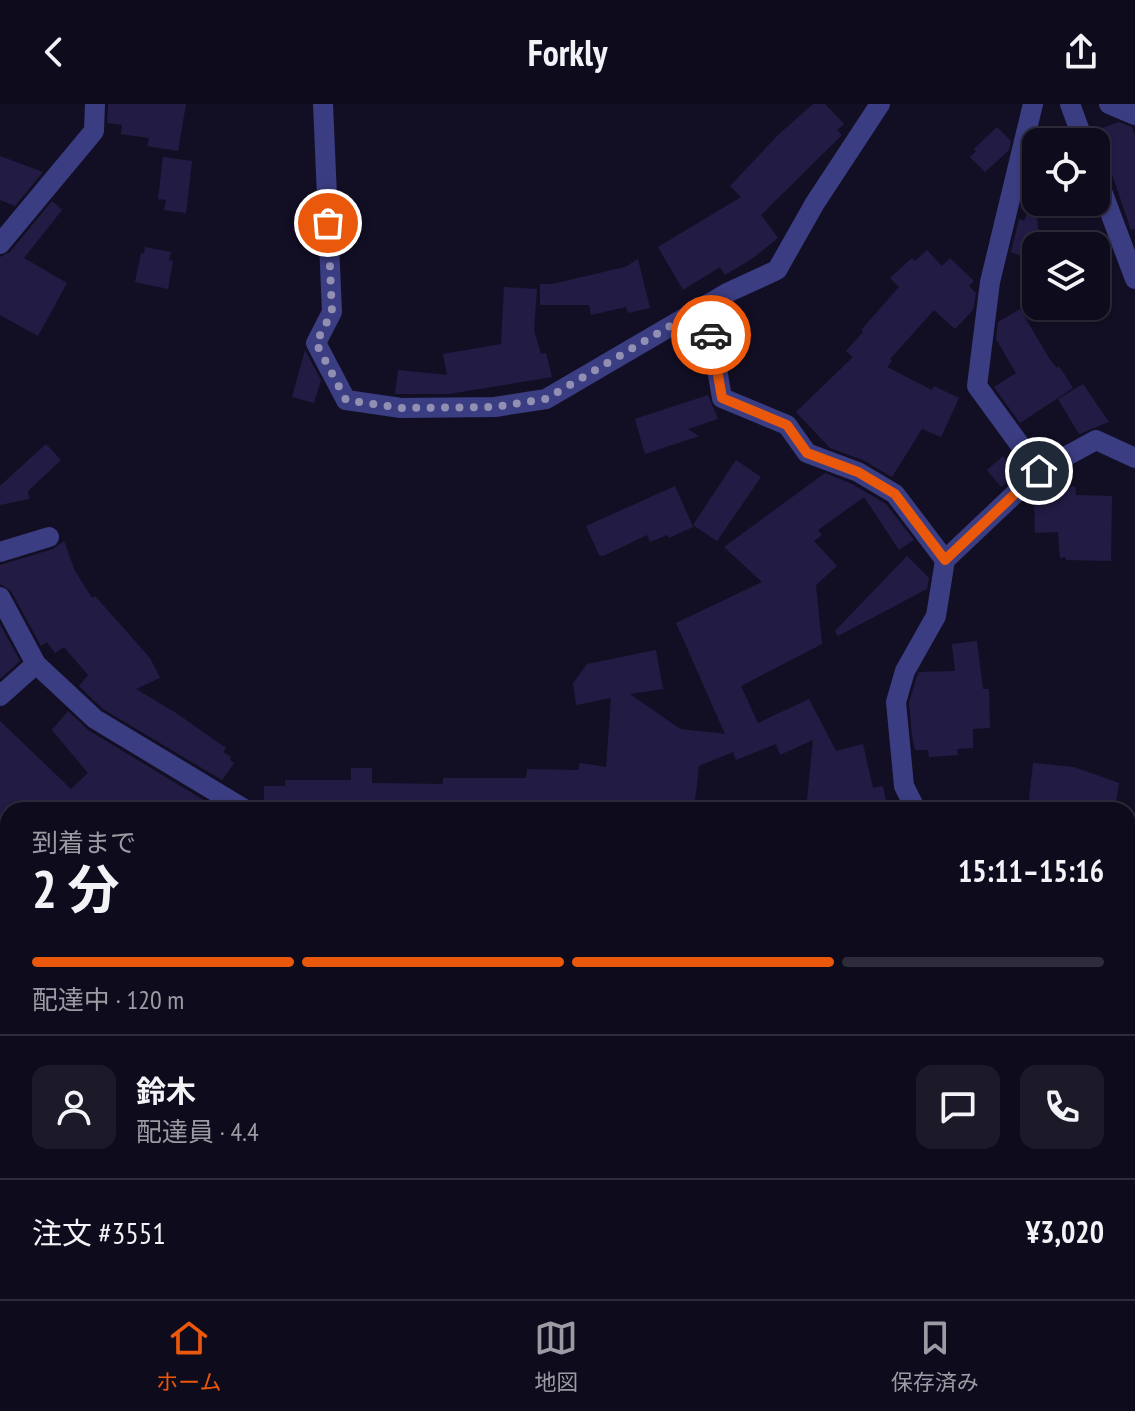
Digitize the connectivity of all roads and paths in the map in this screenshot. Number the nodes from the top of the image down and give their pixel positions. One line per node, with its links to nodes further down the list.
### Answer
1 (95, 104): 10 (street)
2 (323, 104): 12 (street)
3 (880, 104): 12 (street)
4 (1033, 104): 14 (street)
5 (1070, 104): 8 (street)
6 (1109, 104): 7 (street)
7 (1135, 115)
8 (1079, 128)
9 (1110, 212): 11 (street)
10 (0, 244)
11 (1135, 279)
12 (706, 305): 17 (street)
13 (1135, 458): 14 (street)
14 (1039, 471): 17 (street)
15 (49, 537): 16 (street)
16 (0, 552)
17 (945, 560): 22 (street)
18 (0, 597): 19 (street)
19 (36, 664): 20 (street); 21 (street)
20 (0, 696)
21 (233, 802)
22 (912, 802)

